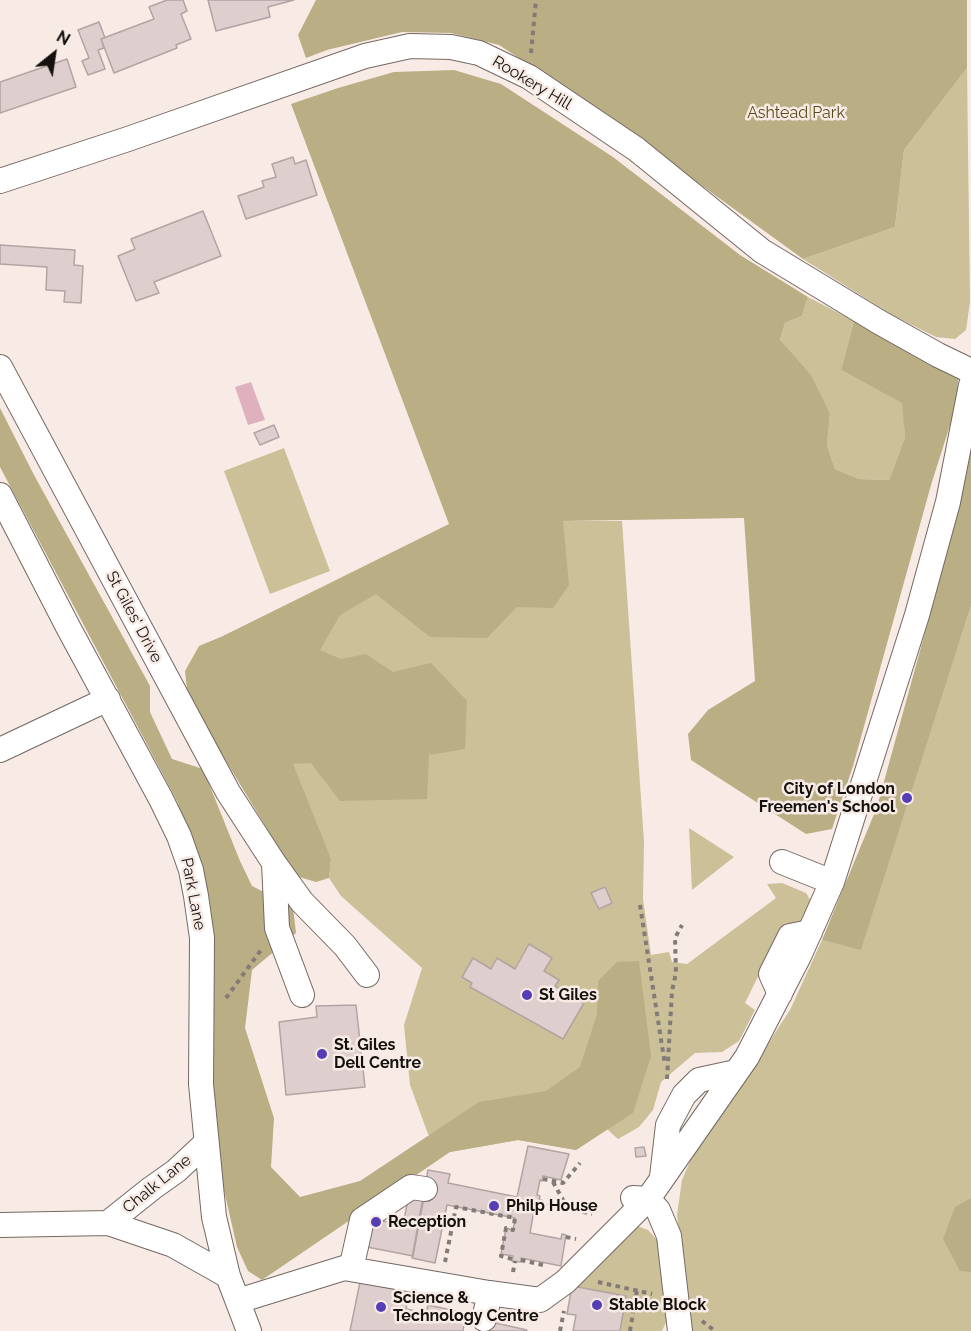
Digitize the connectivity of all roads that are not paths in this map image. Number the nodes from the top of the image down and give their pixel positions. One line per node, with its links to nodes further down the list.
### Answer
1 (0, 181): 3 (street, Rookery Hill)
2 (0, 367): 9 (street, St Giles' Drive)
3 (971, 370)
4 (971, 385): 10 (street)
5 (0, 495): 6 (street, Park Lane)
6 (108, 699): 7 (street); 13 (street, Park Lane)
7 (0, 750)
8 (782, 862): 10 (street)
9 (274, 863): 11 (street, St Giles' Drive); 12 (street, St Giles' Drive)
10 (831, 882): 15 (street)
11 (367, 975)
12 (302, 995)
13 (206, 1143): 16 (street, Chalk Lane); 19 (street, Park Lane)
14 (425, 1189): 18 (street)
15 (655, 1189): 20 (street); 24 (street)
16 (108, 1224): 17 (street, Chalk Lane); 19 (street, Chalk Lane)
17 (0, 1225)
18 (350, 1265): 20 (street); 21 (street)
19 (228, 1276): 21 (street, Park Lane)
20 (490, 1293): 22 (street)
21 (238, 1301): 23 (street, Park Lane)
22 (484, 1319)
23 (249, 1331)
24 (680, 1331)

